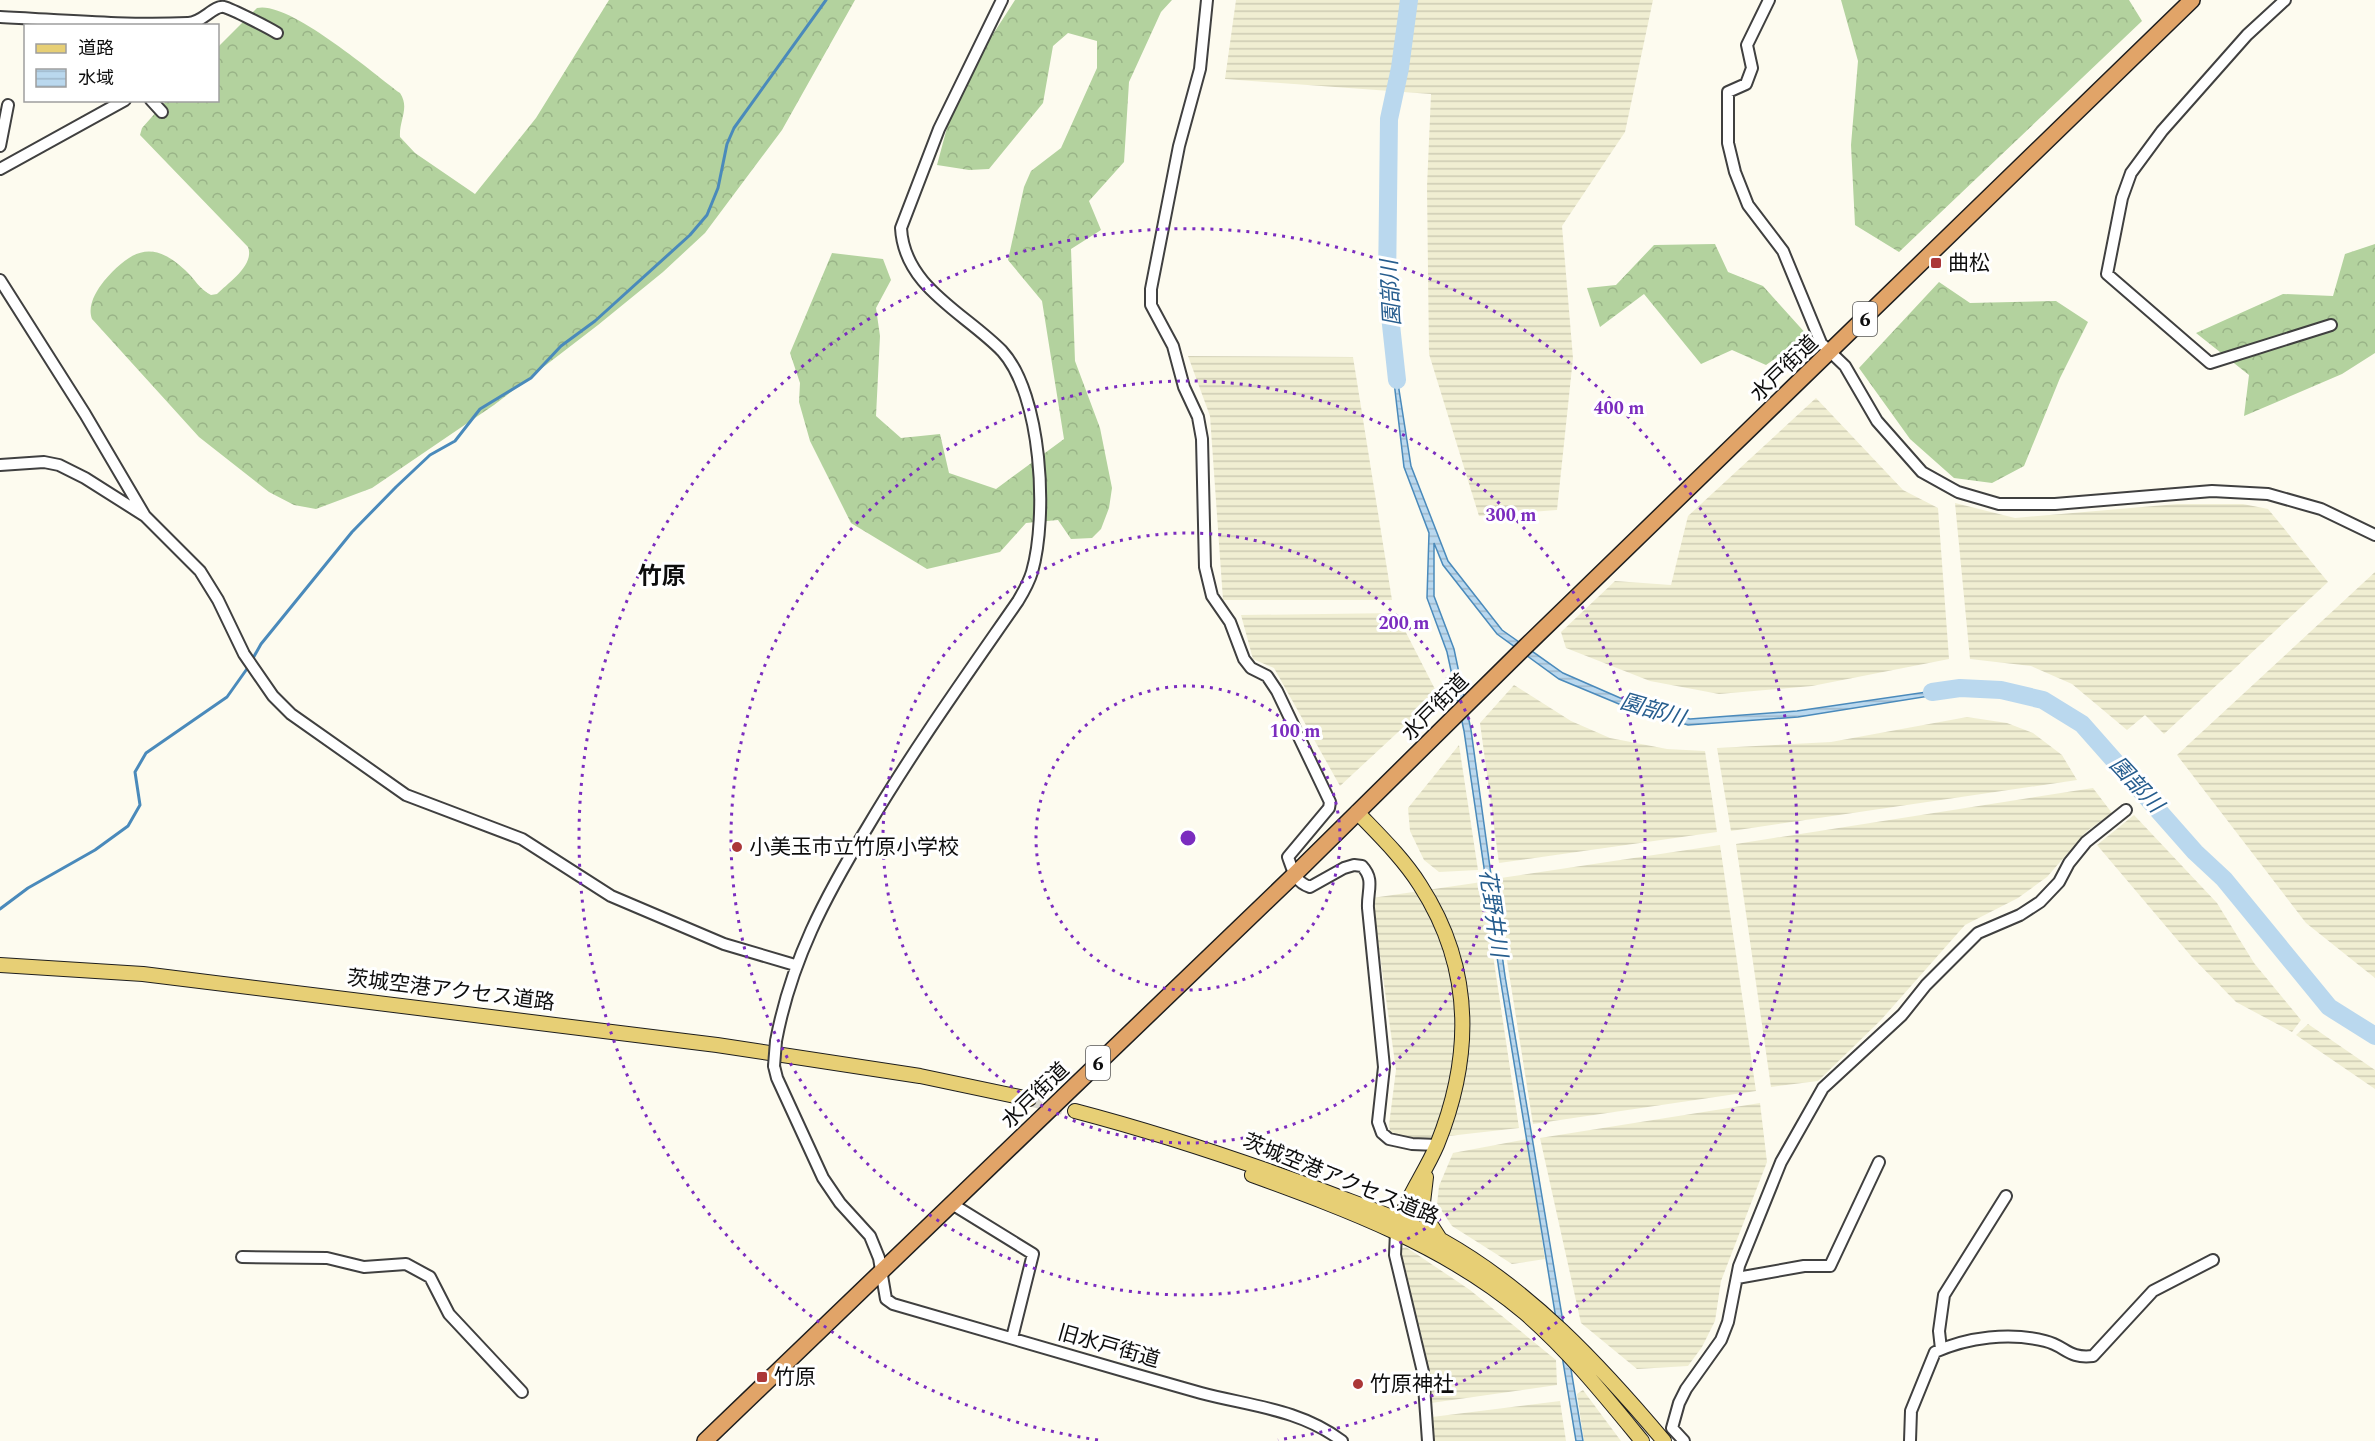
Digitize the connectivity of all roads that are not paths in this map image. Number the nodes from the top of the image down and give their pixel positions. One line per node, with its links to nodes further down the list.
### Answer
1 (1002, 0): 24 (street)
2 (1207, 0): 22 (street)
3 (1769, 0): 16 (street)
4 (2192, 0): 16 (highway, 水戸街道 / 6)
5 (2285, 0): 15 (street)
6 (0, 17): 7 (street)
7 (277, 33)
8 (121, 102): 13 (street)
9 (153, 102): 11 (street)
10 (8, 105): 12 (street)
11 (162, 112)
12 (0, 146)
13 (0, 169)
14 (0, 280): 18 (street)
15 (2331, 325)
16 (1832, 351): 19 (street); 21 (highway, 水戸街道 / 6)
17 (0, 465): 18 (street)
18 (145, 516): 24 (street)
19 (2375, 535)
20 (2126, 810): 37 (street)
21 (1358, 812): 22 (highway, 水戸街道 / 6); 27 (main road)
22 (1294, 875): 27 (street); 31 (highway, 水戸街道 / 6)
23 (0, 965): 25 (main road, 茨城空港アクセス道路)
24 (795, 965): 36 (street, 旧水戸街道, bridge)
25 (1028, 1102)
26 (1073, 1114): 32 (main road, 茨城空港アクセス道路)
27 (1437, 1145): 29 (main road)
28 (1879, 1162): 37 (street)
29 (1429, 1163): 32 (main road); 33 (main road)
30 (2006, 1196): 39 (street)
31 (952, 1204): 36 (highway, 水戸街道 / 6); 38 (street)
32 (1397, 1226): 33 (main road, 茨城空港アクセス道路); 43 (street); 44 (main road, 茨城空港アクセス道路)
33 (1442, 1241): 45 (main road, 茨城空港アクセス道路)
34 (242, 1257): 40 (street)
35 (2213, 1260): 39 (street)
36 (880, 1275): 38 (street, 旧水戸街道); 41 (highway, 水戸街道 / 6)
37 (1737, 1278): 46 (street)
38 (1012, 1338): 42 (street, 旧水戸街道)
39 (1941, 1349): 47 (street)
40 (522, 1392)
41 (705, 1441)
42 (1342, 1441)
43 (1428, 1441)
44 (1642, 1441)
45 (1664, 1441)
46 (1684, 1441)
47 (1910, 1441)

